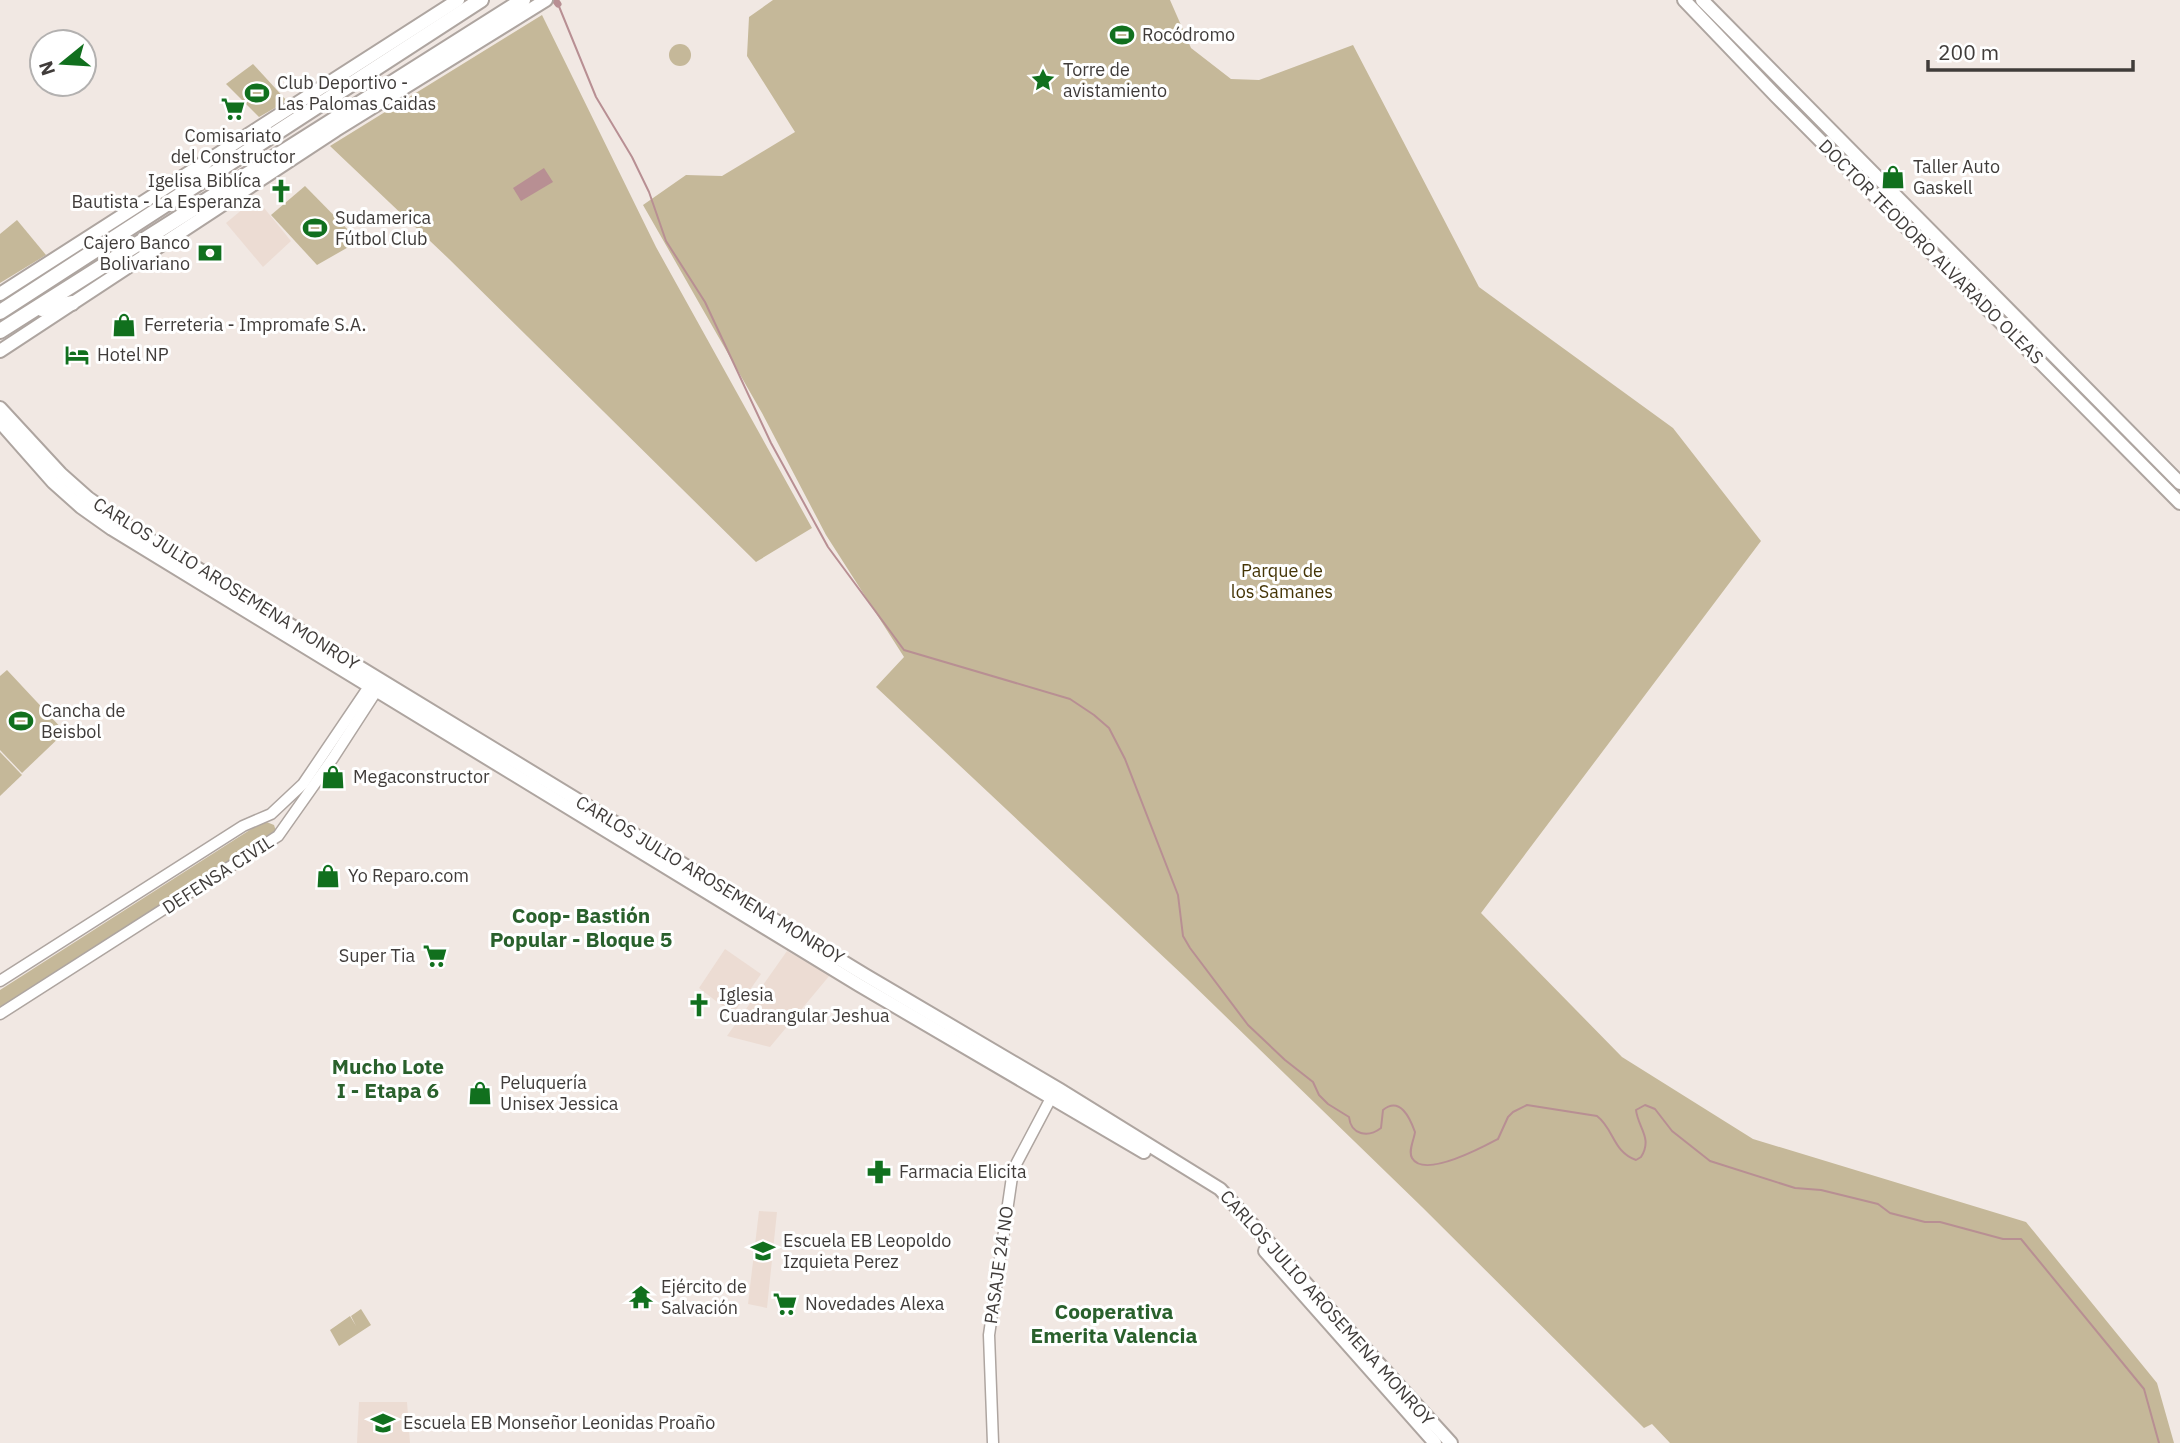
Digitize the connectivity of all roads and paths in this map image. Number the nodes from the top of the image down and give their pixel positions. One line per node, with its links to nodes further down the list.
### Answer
1 (458, 0): 6 (main road)
2 (481, 0): 7 (highway)
3 (1684, 0): 19 (main road, DOCTOR TEODORO ALVARADO OLEAS)
4 (1702, 0): 18 (main road, DOCTOR TEODORO ALVARADO OLEAS)
5 (536, 2): 9 (main road); 11 (highway)
6 (206, 162): 7 (highway); 8 (main road)
7 (173, 201): 10 (highway)
8 (0, 294)
9 (72, 303): 11 (highway); 13 (main road)
10 (0, 313)
11 (28, 314): 12 (highway)
12 (0, 331)
13 (15, 342): 14 (main road); 15 (main road)
14 (0, 351)
15 (0, 362)
16 (0, 408): 20 (main road, CARLOS JULIO AROSEMENA MONROY)
17 (0, 422): 20 (main road, CARLOS JULIO AROSEMENA MONROY)
18 (2180, 483)
19 (2180, 503)
20 (376, 683): 21 (street, DEFENSA CIVIL); 22 (street, DEFENSA CIVIL); 23 (main road, CARLOS JULIO AROSEMENA MONROY)
21 (0, 981)
22 (0, 1014)
23 (1056, 1096): 24 (street, PASAJE 24 NO); 25 (main road, CARLOS JULIO AROSEMENA MONROY); 26 (main road, CARLOS JULIO AROSEMENA MONROY)
24 (993, 1443)
25 (1436, 1443)
26 (1451, 1443)

